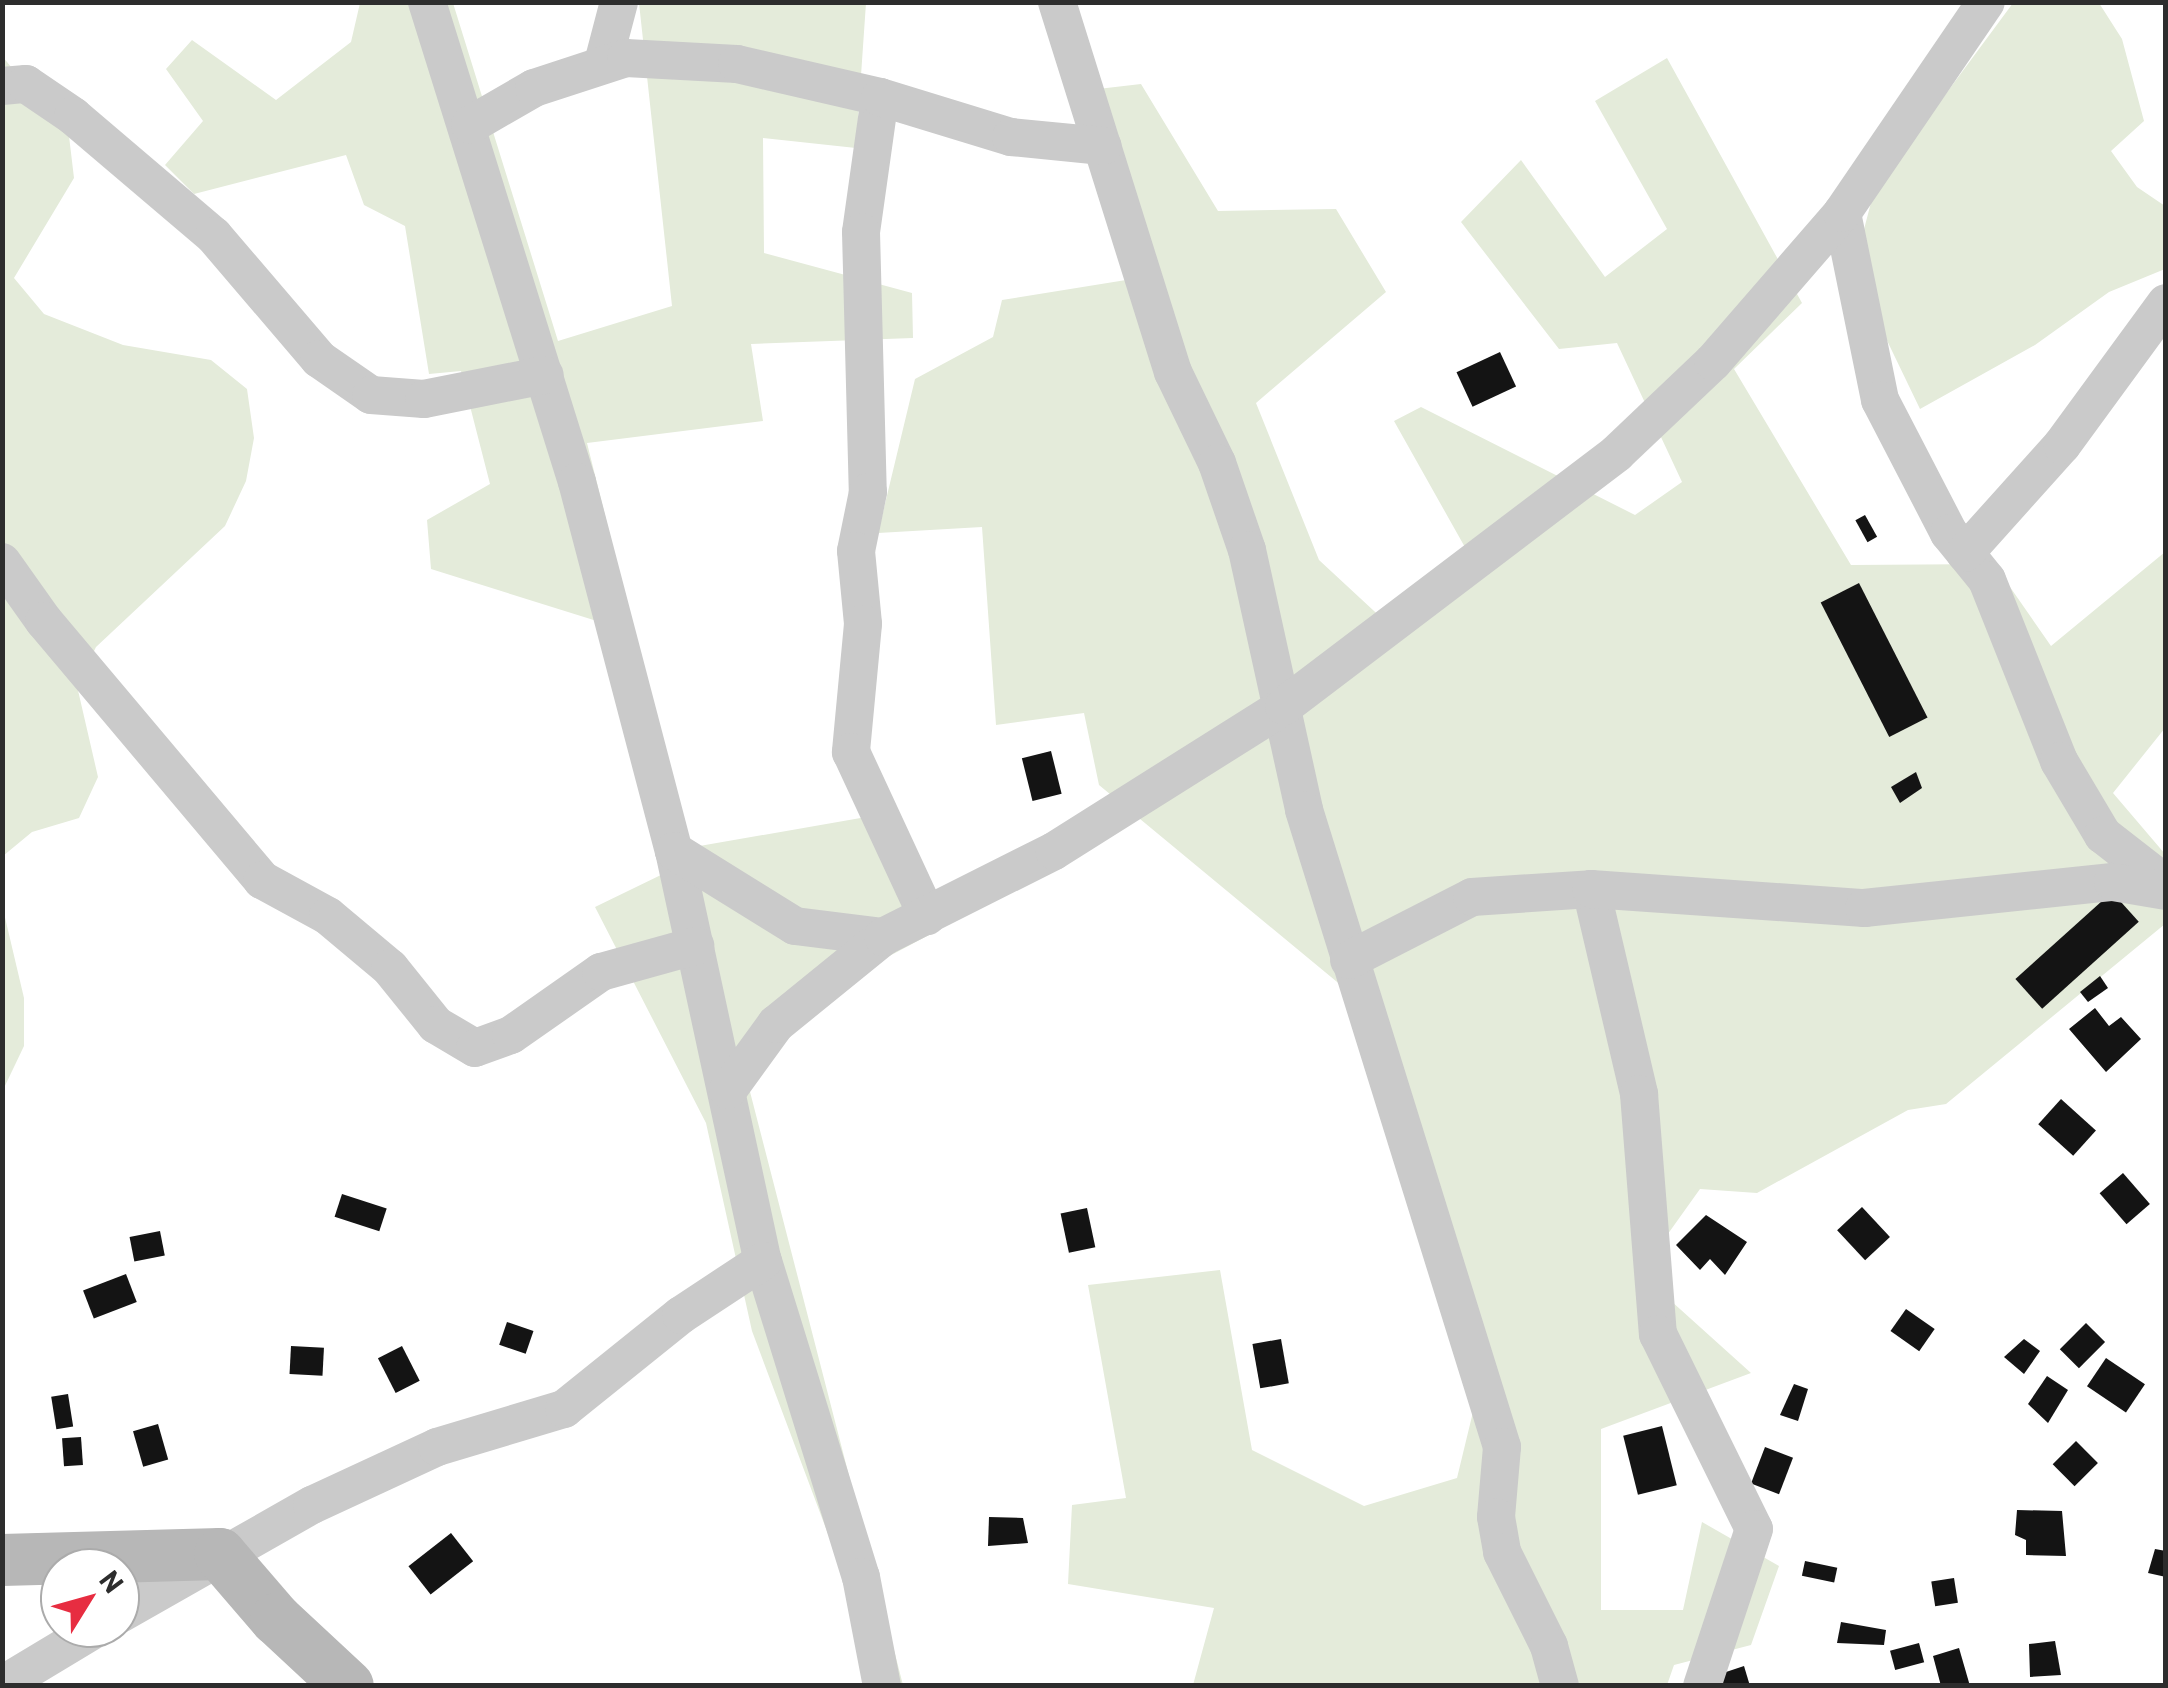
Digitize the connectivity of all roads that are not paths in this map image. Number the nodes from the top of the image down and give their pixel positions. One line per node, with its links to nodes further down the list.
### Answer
1 (427, 2): 8 (street)
2 (620, 2): 5 (street)
3 (1057, 2): 9 (street)
4 (1986, 2): 10 (street)
5 (603, 63): 7 (street); 8 (street)
6 (2, 86): 12 (street)
7 (880, 97): 9 (street); 19 (street)
8 (470, 125): 12 (street)
9 (1103, 146): 15 (street)
10 (1842, 213): 13 (street); 15 (street)
11 (2166, 303): 13 (street)
12 (545, 375): 16 (street)
13 (1964, 553): 17 (street)
14 (2, 562): 21 (street)
15 (1284, 706): 19 (street); 22 (street)
16 (674, 851): 20 (street); 21 (street)
17 (2166, 888): 18 (street)
18 (1591, 889): 22 (street); 33 (street)
19 (926, 916): 20 (street)
20 (883, 937): 23 (street)
21 (696, 946): 23 (street)
22 (1349, 960): 32 (street)
23 (728, 1090): 24 (street)
24 (763, 1261): 25 (street); 31 (street)
25 (220, 1554): 26 (street); 27 (street); 30 (street)
26 (2, 1560)
27 (140, 1602)
28 (64, 1648): 29 (street)
29 (2, 1685)
30 (348, 1686)
31 (882, 1686)
32 (1560, 1686)
33 (1702, 1686)

